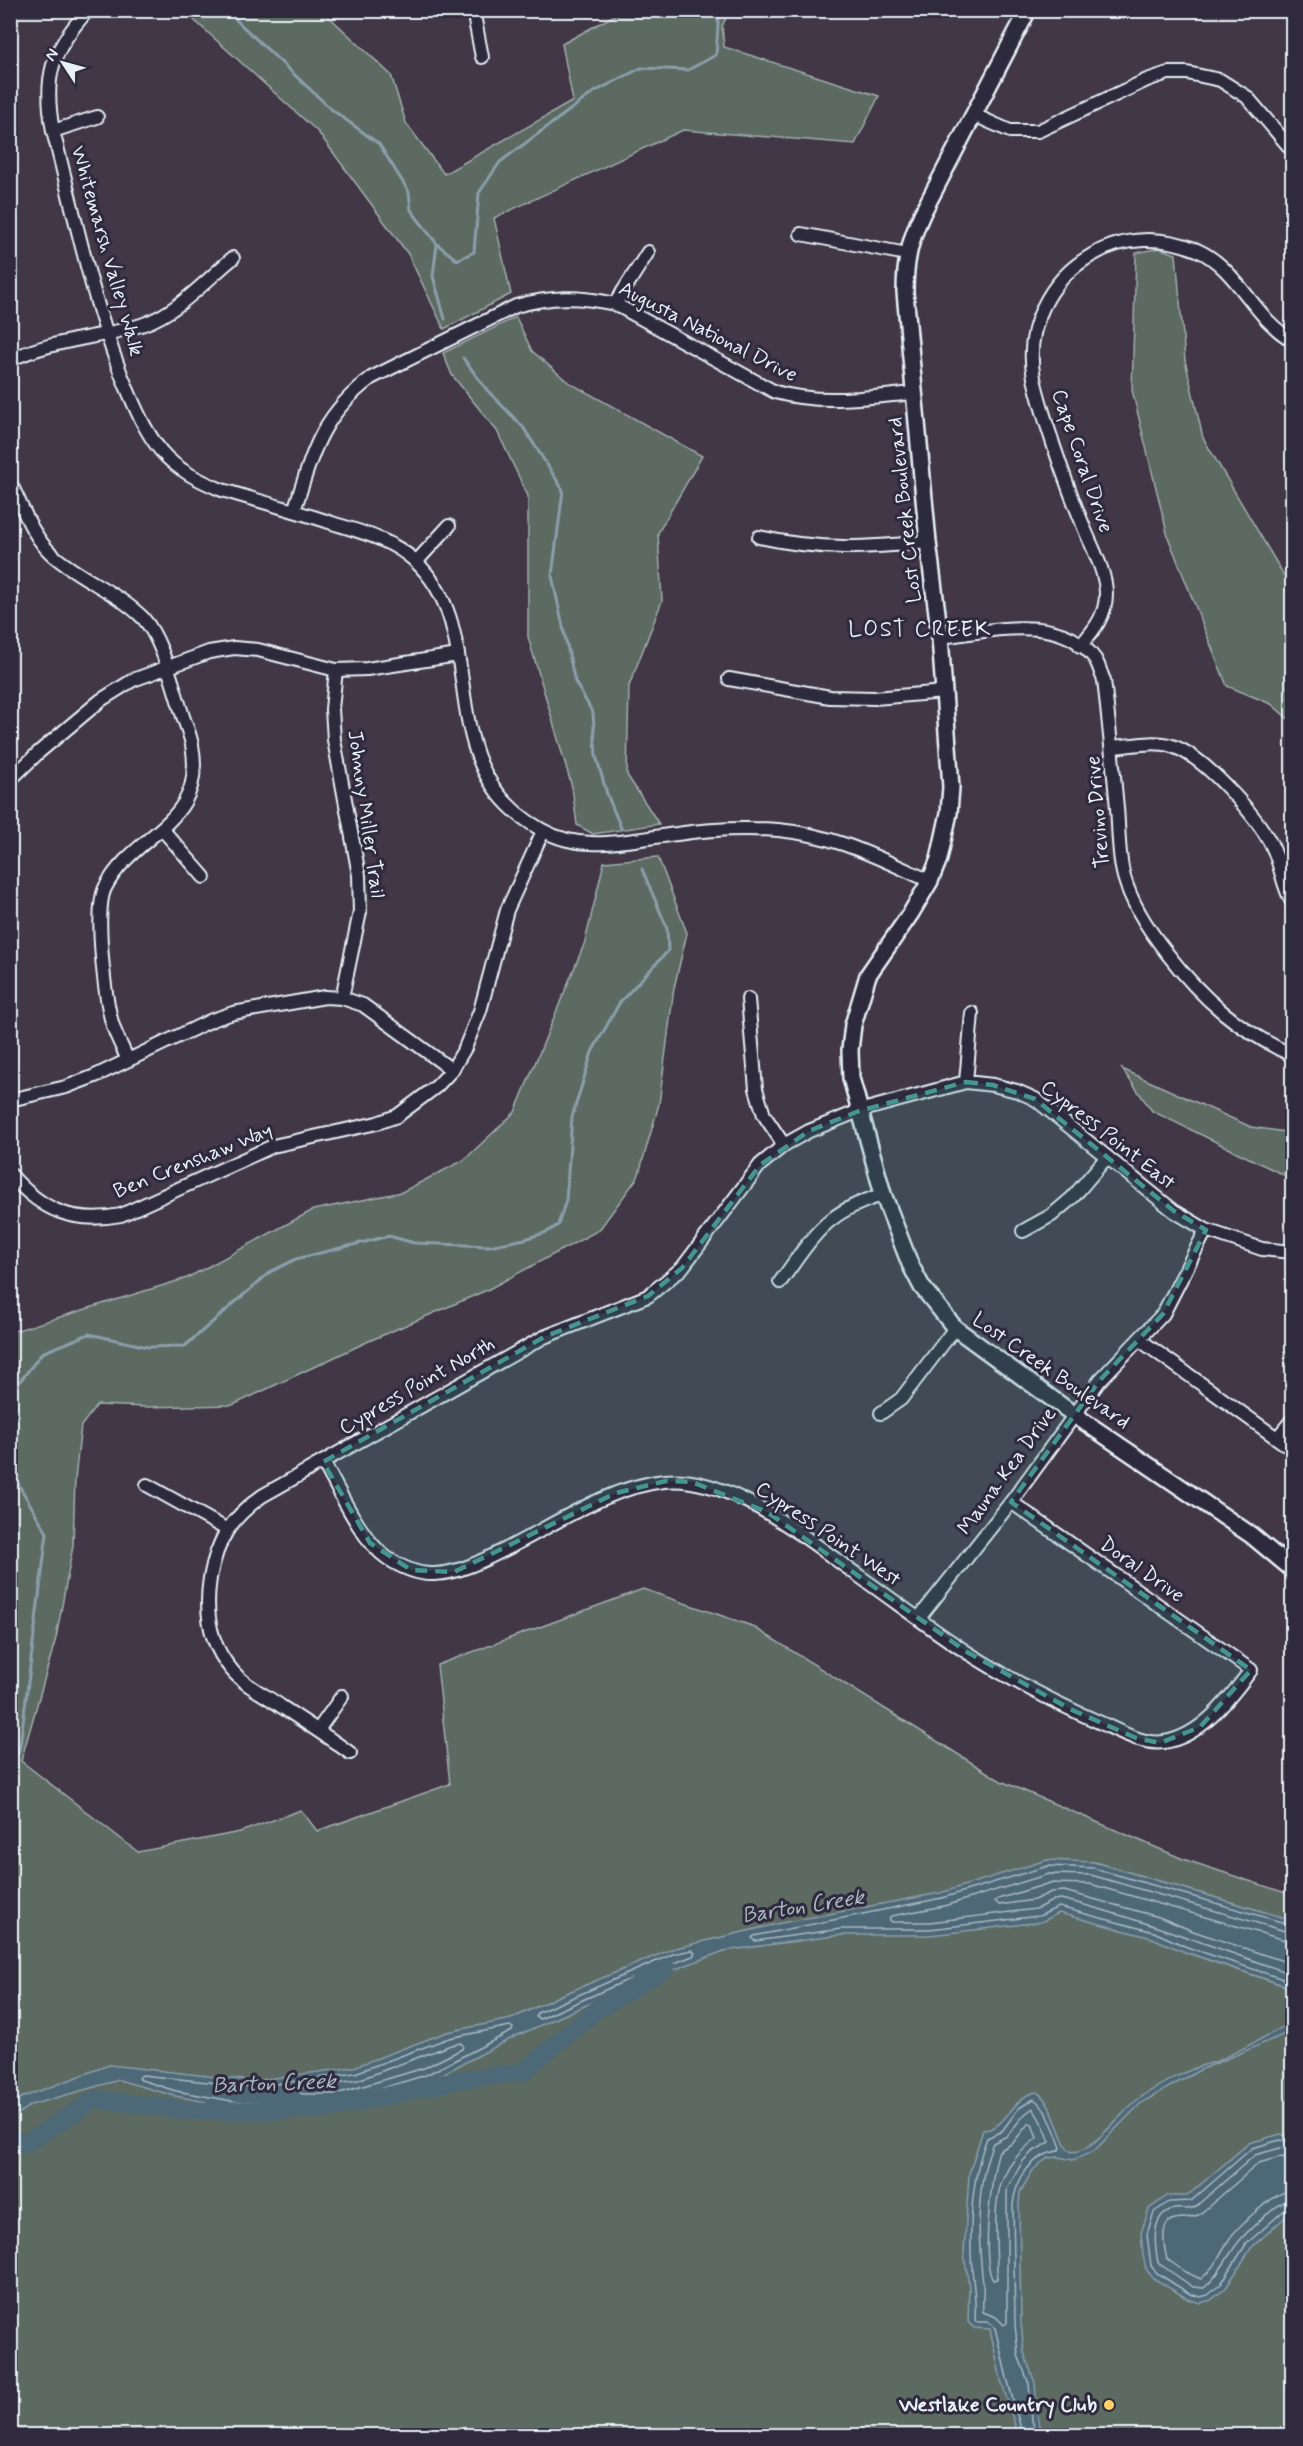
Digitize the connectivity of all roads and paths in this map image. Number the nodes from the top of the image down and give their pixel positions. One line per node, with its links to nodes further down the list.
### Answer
1 (88, 10): 7 (street, Whitemarsh Valley Walk)
2 (473, 10): 4 (street)
3 (1029, 10): 5 (street, Lost Creek Boulevard)
4 (482, 57)
5 (974, 115): 8 (street); 11 (street, Lost Creek Boulevard)
6 (97, 117): 7 (street)
7 (53, 131): 14 (street, Whitemarsh Valley Walk)
8 (1293, 150)
9 (801, 234): 11 (street)
10 (648, 252): 13 (street)
11 (907, 254): 17 (street, Lost Creek Boulevard)
12 (233, 258): 14 (street)
13 (615, 304): 17 (street, Augusta National Drive); 19 (street, Augusta National Drive)
14 (105, 333): 16 (street); 19 (street, Whitemarsh Valley Walk)
15 (1293, 340): 25 (street, Cape Coral Drive)
16 (10, 360)
17 (915, 393): 22 (street, Lost Creek Boulevard)
18 (10, 482): 27 (street)
19 (294, 510): 23 (street, Whitemarsh Valley Walk)
20 (449, 526): 23 (street)
21 (759, 537): 22 (street)
22 (928, 542): 24 (street, Lost Creek Boulevard)
23 (416, 562): 26 (street, Whitemarsh Valley Walk)
24 (940, 637): 25 (street, Trevino Drive); 30 (street, Lost Creek Boulevard)
25 (1080, 646): 31 (street, Trevino Drive)
26 (458, 655): 28 (street); 34 (street, Whitemarsh Valley Walk)
27 (167, 667): 28 (street); 32 (street); 33 (street)
28 (336, 670): 38 (street, Johnny Miller Trail)
29 (729, 679): 30 (street)
30 (944, 692): 36 (street, Lost Creek Boulevard)
31 (1112, 747): 37 (street); 41 (street, Trevino Drive)
32 (10, 780)
33 (162, 829): 35 (street); 42 (street)
34 (543, 831): 36 (street, Whitemarsh Valley Walk); 43 (street, Ben Crenshaw Way)
35 (204, 877)
36 (930, 881): 46 (street, Lost Creek Boulevard)
37 (1293, 902)
38 (342, 998): 42 (street); 43 (street)
39 (748, 999): 47 (street)
40 (972, 1013): 44 (street)
41 (1293, 1055)
42 (128, 1060): 45 (street)
43 (452, 1070): 49 (street, Ben Crenshaw Way)
44 (966, 1082): 46 (street, Cypress Point East); 48 (street, Cypress Point East)
45 (10, 1100)
46 (859, 1111): 47 (street, Cypress Point North); 50 (street, Lost Creek Boulevard)
47 (784, 1145): 62 (street, Cypress Point North)
48 (1107, 1157): 51 (street, Cypress Point East); 52 (street)
49 (10, 1174)
50 (883, 1194): 54 (street); 55 (street, Lost Creek Boulevard)
51 (1206, 1230): 53 (street, Cypress Point East); 56 (street, Mauna Kea Drive)
52 (1023, 1231)
53 (1293, 1252)
54 (780, 1282)
55 (955, 1328): 57 (street); 58 (street, Lost Creek Boulevard)
56 (1140, 1340): 58 (street, Mauna Kea Drive); 60 (street)
57 (881, 1413)
58 (1073, 1414): 64 (street, Mauna Kea Drive); 66 (street, Lost Creek Boulevard)
59 (1293, 1420): 60 (street)
60 (1277, 1438): 61 (street)
61 (1293, 1449)
62 (323, 1462): 65 (street, Cypress Point North); 67 (street, Cypress Point West)
63 (147, 1485): 65 (street)
64 (1011, 1502): 67 (street, Mauna Kea Drive); 68 (street, Doral Drive)
65 (226, 1529): 70 (street, Cypress Point North)
66 (1293, 1569)
67 (919, 1618): 68 (street, Cypress Point West)
68 (1251, 1670)
69 (342, 1696): 70 (street)
70 (318, 1730): 71 (street, Cypress Point North)
71 (351, 1753)

